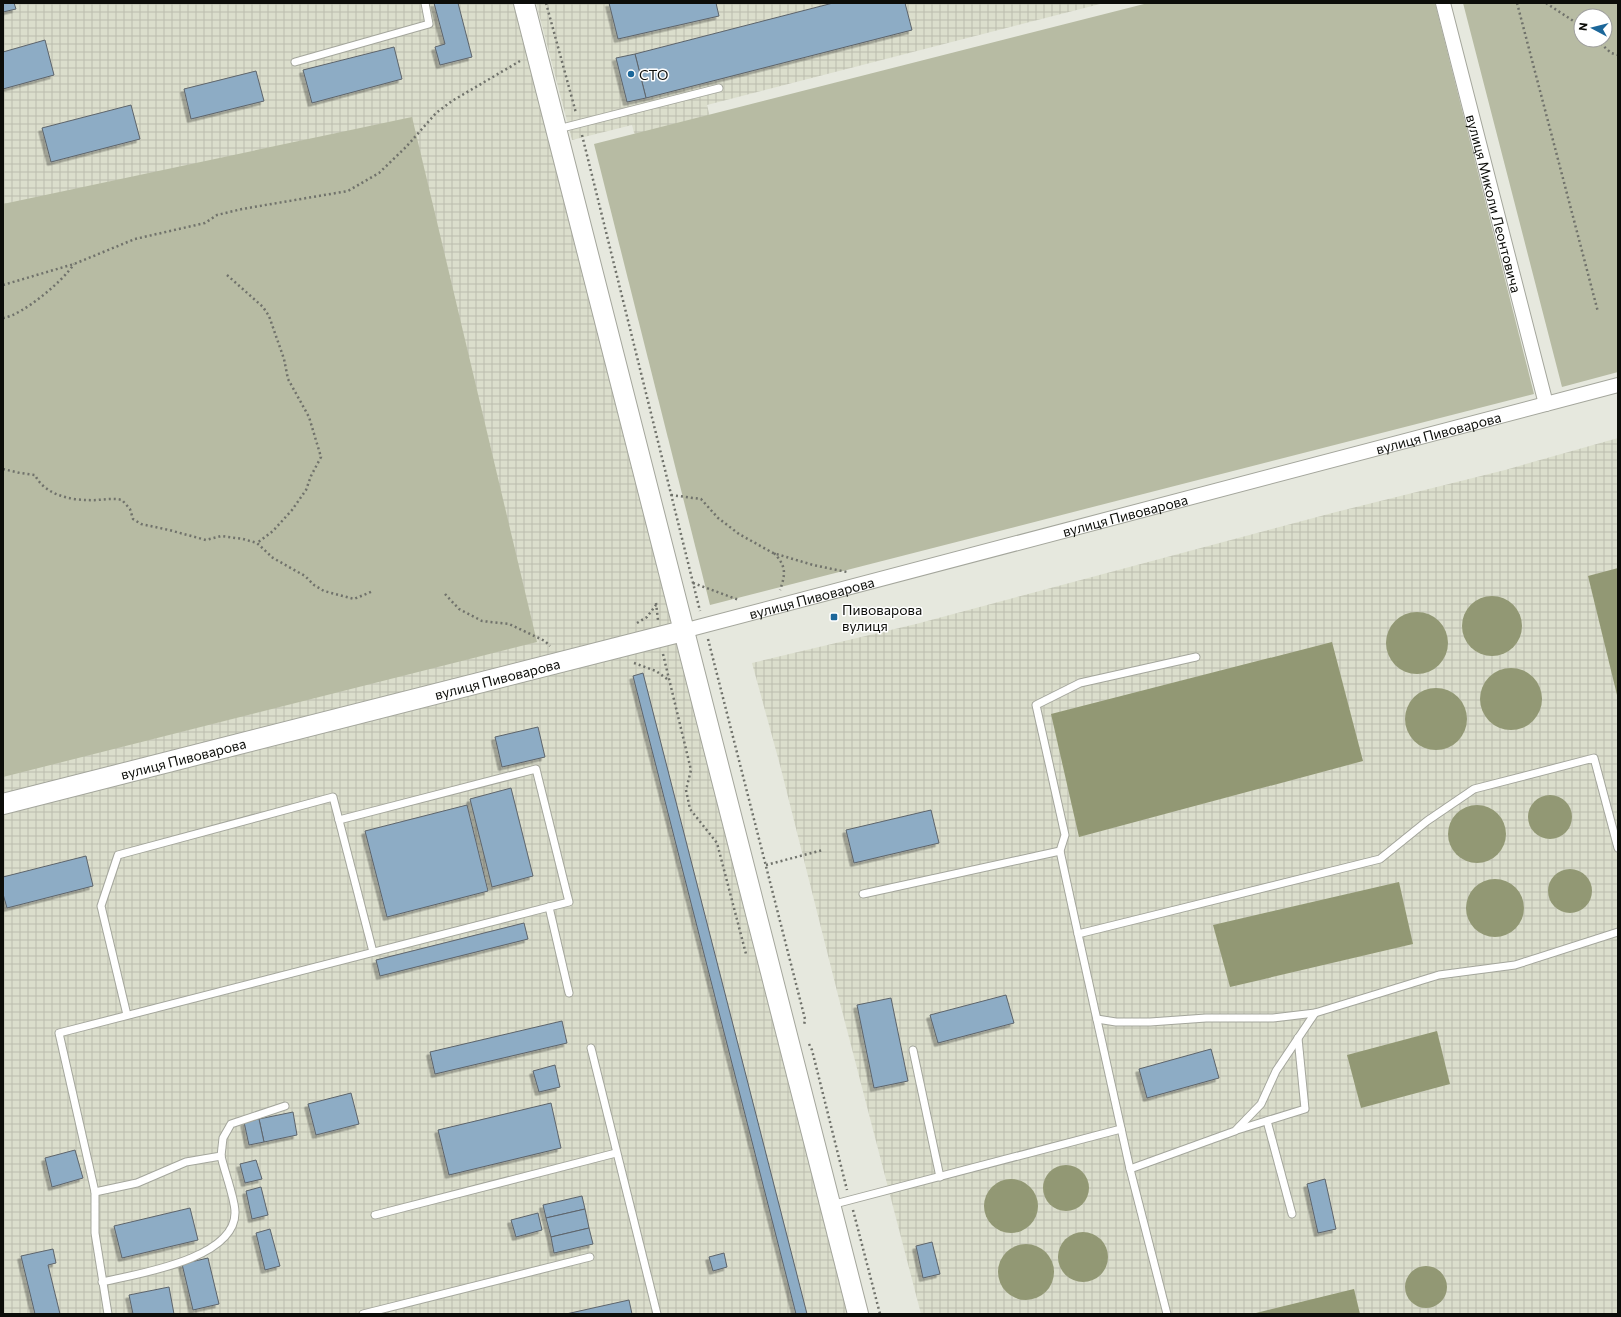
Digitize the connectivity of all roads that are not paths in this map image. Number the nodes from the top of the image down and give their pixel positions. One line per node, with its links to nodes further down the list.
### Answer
1 (425, 3): 4 (lane)
2 (524, 3): 6 (main road)
3 (1443, 3): 8 (street, вулиця Миколи Леонтовича)
4 (295, 62)
5 (719, 88): 6 (lane)
6 (556, 129): 9 (main road)
7 (1618, 385): 8 (street, вулиця Пивоварова)
8 (1546, 404): 9 (street, вулиця Пивоварова)
9 (683, 631): 11 (main road, вулиця Пивоварова); 36 (main road)
10 (1196, 657): 14 (lane)
11 (3, 804)
12 (339, 820): 16 (lane); 19 (lane); 22 (lane)
13 (1618, 848): 18 (lane)
14 (1060, 851): 15 (lane); 18 (lane)
15 (863, 894)
16 (549, 907): 19 (lane); 20 (lane)
17 (1618, 932): 21 (lane)
18 (1078, 934): 23 (lane)
19 (373, 952): 22 (lane)
20 (569, 993)
21 (1315, 1013): 23 (lane); 24 (lane)
22 (127, 1015): 35 (lane)
23 (1097, 1019): 29 (lane)
24 (1298, 1038): 28 (lane); 30 (lane)
25 (591, 1048): 31 (lane)
26 (913, 1050): 34 (lane)
27 (285, 1106): 32 (lane)
28 (1267, 1121): 30 (lane); 37 (lane)
29 (1121, 1129): 33 (lane); 34 (lane)
30 (1235, 1131): 33 (lane)
31 (616, 1153): 38 (lane); 43 (lane)
32 (221, 1156): 35 (lane); 40 (lane)
33 (1130, 1169): 45 (lane)
34 (940, 1177): 36 (lane)
35 (95, 1192): 40 (lane)
36 (830, 1206): 44 (main road)
37 (1292, 1214)
38 (375, 1215)
39 (590, 1257): 42 (lane)
40 (102, 1282): 41 (lane)
41 (108, 1314)
42 (363, 1314)
43 (657, 1314)
44 (858, 1314)
45 (1167, 1314)

